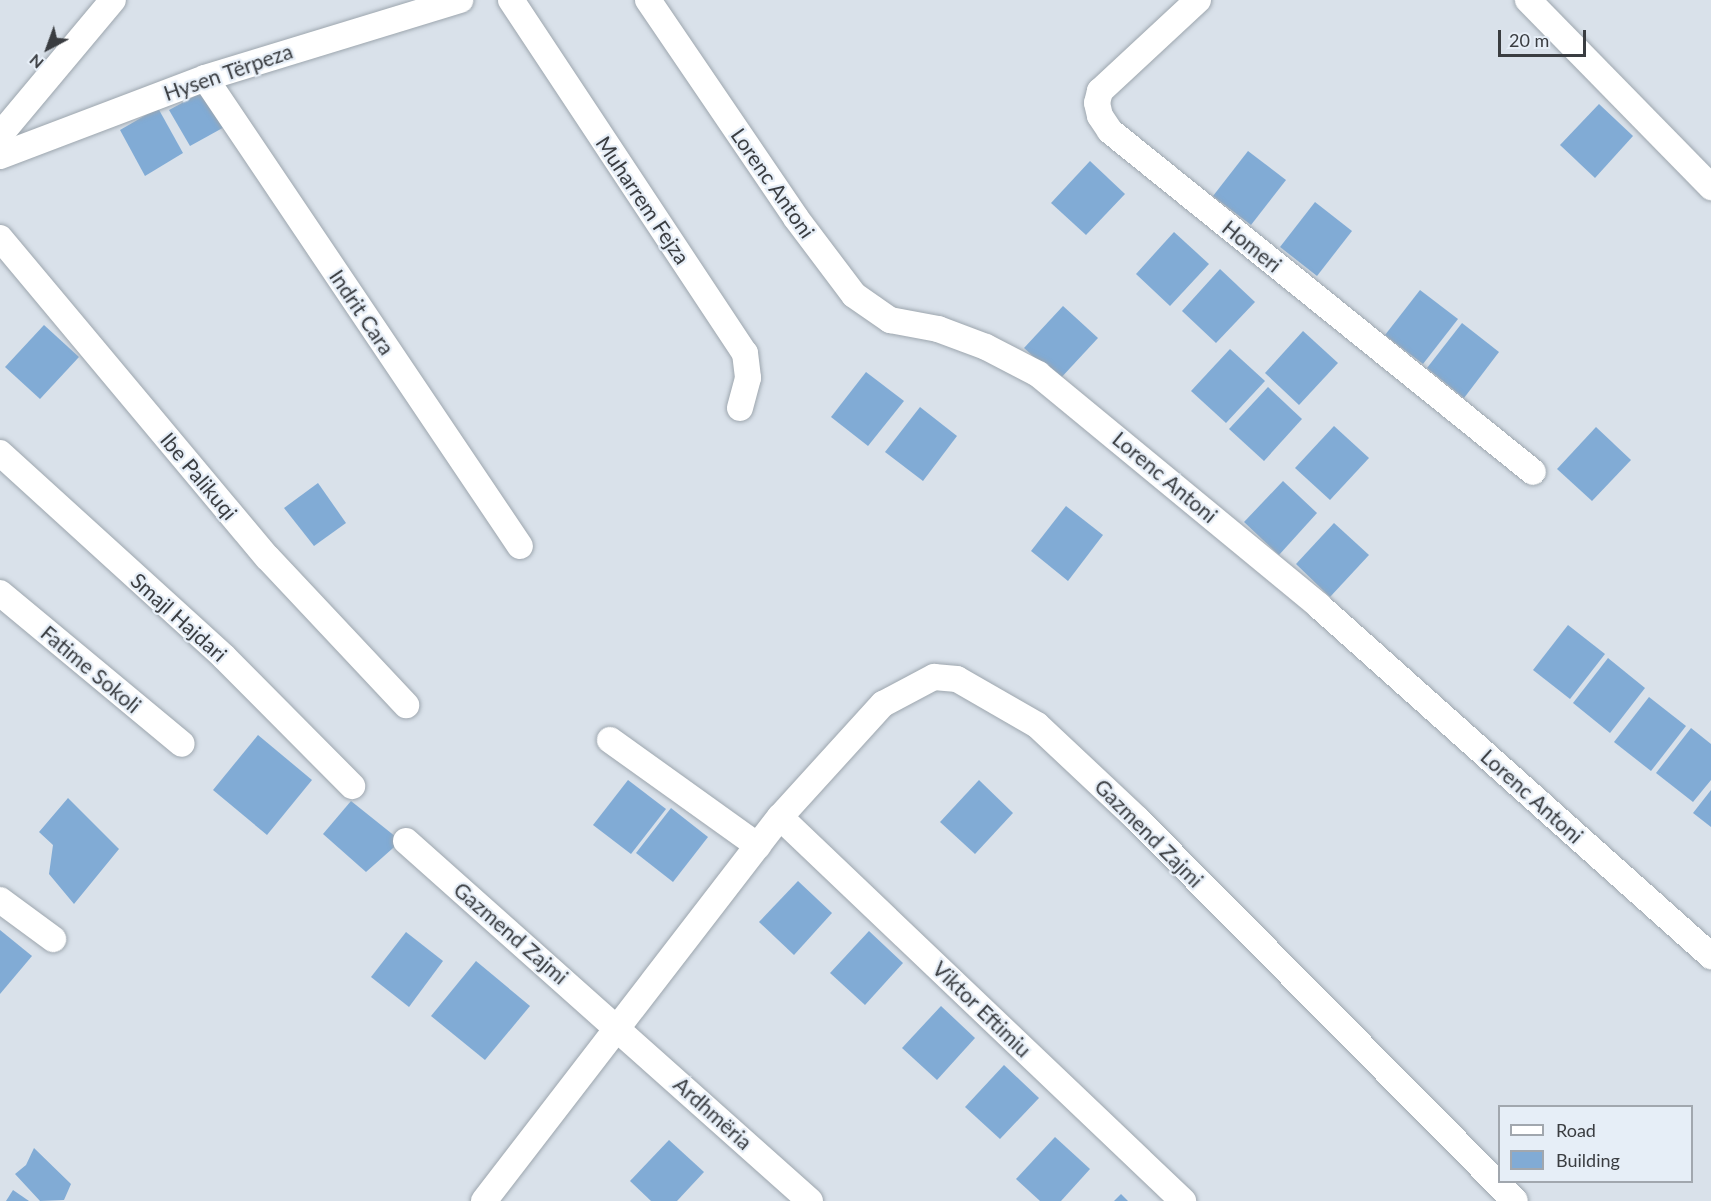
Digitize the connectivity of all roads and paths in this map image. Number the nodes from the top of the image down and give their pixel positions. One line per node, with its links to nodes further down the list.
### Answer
1 (113, 0): 8 (street)
2 (460, 0): 7 (street, Hysen Tërpeza)
3 (511, 0): 12 (street, Muharrem Fejza)
4 (648, 0): 26 (street, Lorenc Antoni)
5 (1198, 0): 14 (street, Homeri)
6 (1528, 0): 10 (street)
7 (205, 78): 9 (street, Hysen Tërpeza); 15 (street, Indrit Cara)
8 (0, 135)
9 (0, 156)
10 (1711, 187)
11 (0, 238): 17 (street, Ibe Palikuqi)
12 (740, 408)
13 (0, 453): 20 (street, Smajl Hajdari)
14 (1533, 472)
15 (520, 546)
16 (0, 593): 19 (street, Fatime Sokoli)
17 (406, 705)
18 (610, 740): 23 (street)
19 (182, 744)
20 (352, 786)
21 (780, 817): 23 (street, Gazmend Zajmi); 30 (street, Viktor Eftimiu); 31 (street, Gazmend Zajmi)
22 (406, 841): 27 (street, Gazmend Zajmi)
23 (758, 846): 27 (street, Gazmend Zajmi)
24 (0, 900): 25 (street)
25 (53, 939)
26 (1711, 956)
27 (616, 1026): 28 (street, Gazmend Zajmi); 29 (street, Ardhmëria)
28 (484, 1201)
29 (810, 1201)
30 (1183, 1201)
31 (1515, 1201)

